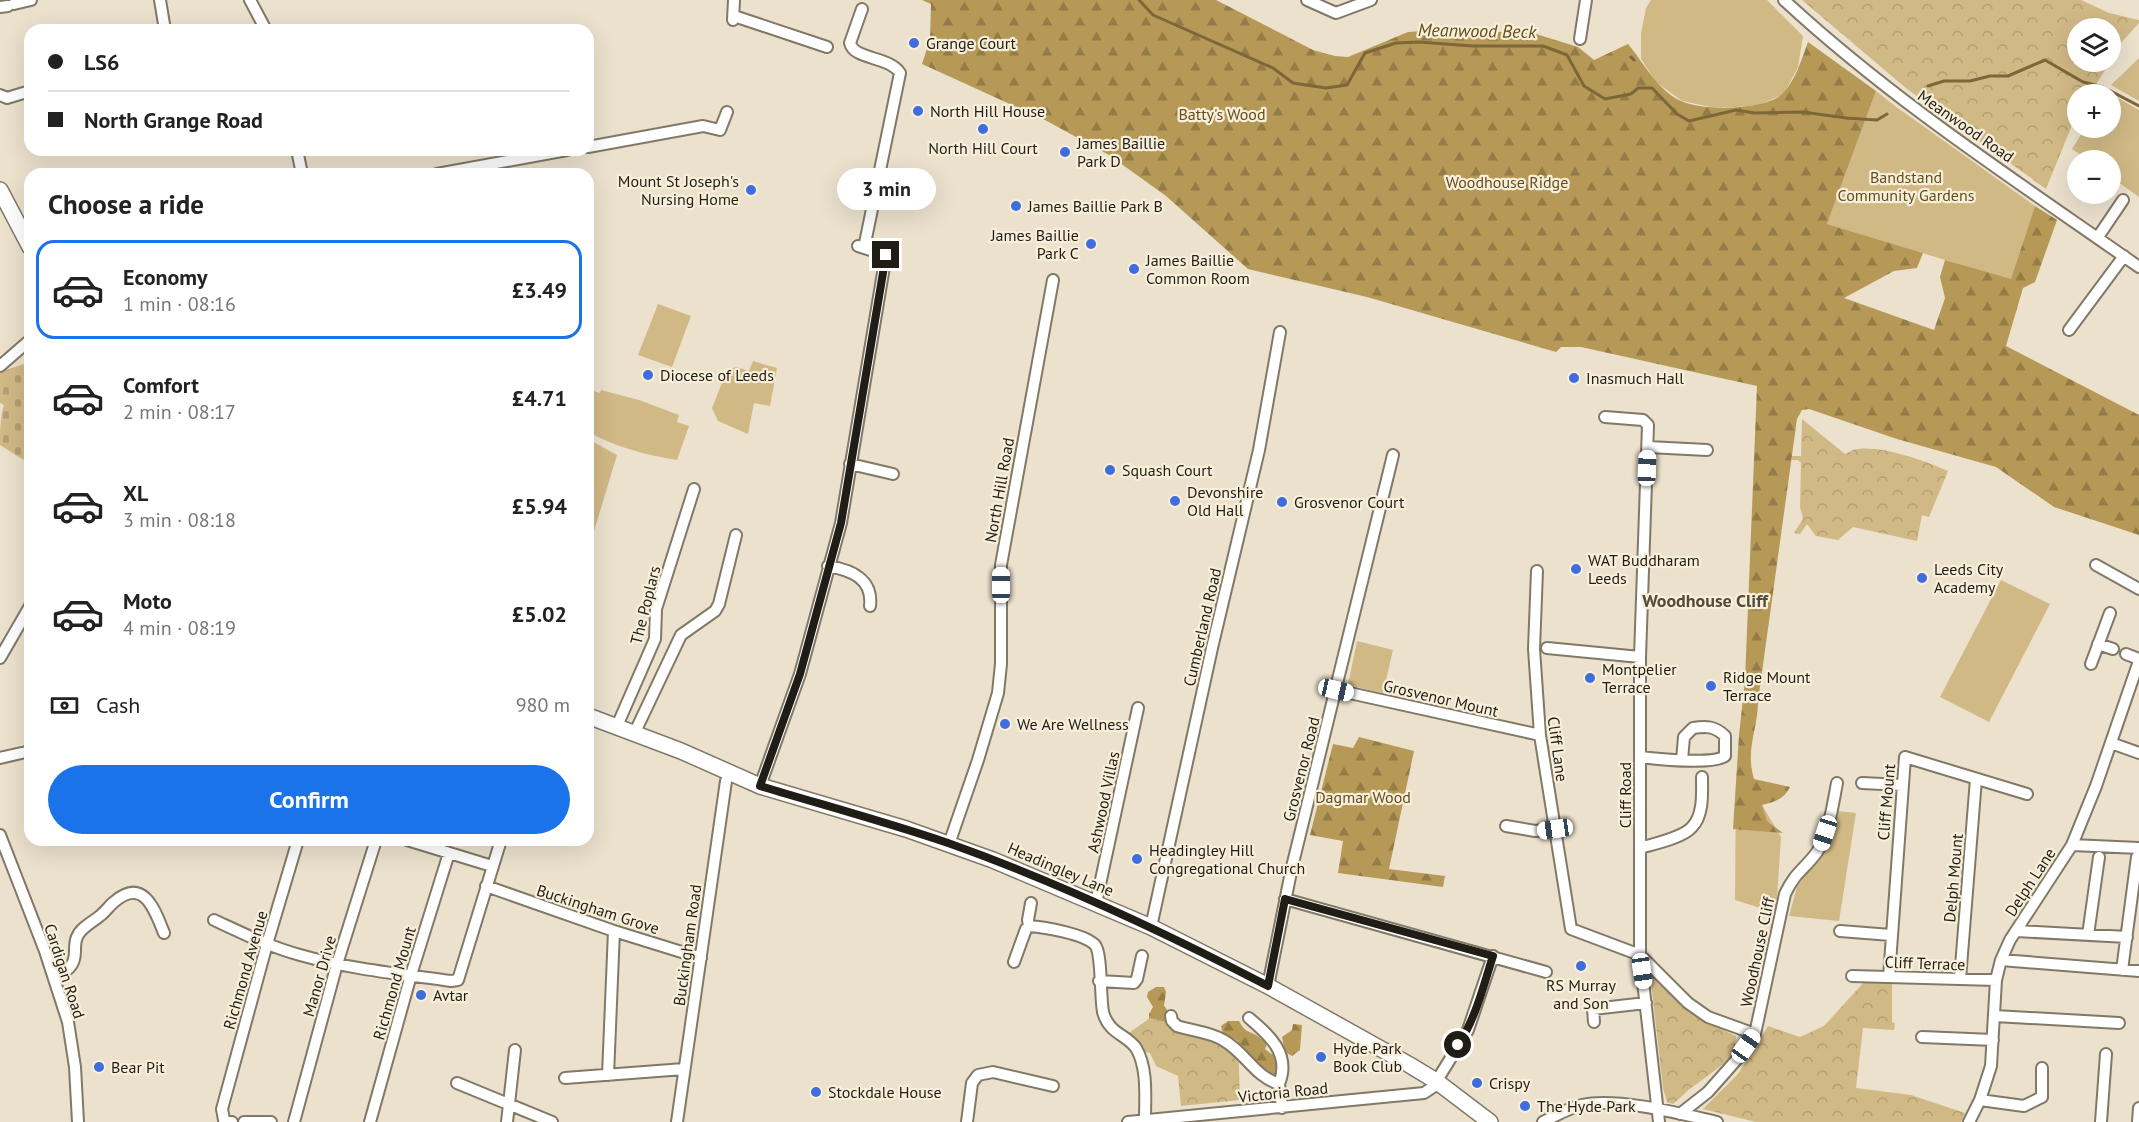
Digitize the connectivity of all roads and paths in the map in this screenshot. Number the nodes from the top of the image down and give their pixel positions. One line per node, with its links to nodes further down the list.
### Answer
1 (31, 0): 10 (street)
2 (160, 0): 11 (street)
3 (250, 0): 12 (street)
4 (734, 0): 14 (street)
5 (1307, 0): 6 (street)
6 (1371, 0)
7 (1587, 0): 13 (street)
8 (1784, 0): 24 (street, Meanwood Road)
9 (864, 4): 36 (street)
10 (7, 6)
11 (164, 24)
12 (263, 24)
13 (1580, 39)
14 (827, 47)
15 (24, 93): 16 (street)
16 (0, 95)
17 (727, 112): 18 (street)
18 (594, 146)
19 (531, 156): 20 (street)
20 (464, 168)
21 (0, 190): 23 (highway)
22 (2123, 200): 24 (street)
23 (24, 226)
24 (2098, 237): 25 (street, Meanwood Road)
25 (2124, 256): 26 (street, Meanwood Road); 28 (street)
26 (2139, 267)
27 (1053, 280): 78 (street, North Hill Road)
28 (2069, 330)
29 (1280, 332): 95 (street, Cumberland Road)
30 (24, 344): 31 (street)
31 (0, 366)
32 (1605, 417): 33 (street, Cliff Road)
33 (1648, 447): 34 (street); 51 (street, Cliff Road)
34 (1707, 450)
35 (1393, 455): 55 (street, Grosvenor Road)
36 (850, 465): 37 (street); 40 (street)
37 (892, 474)
38 (694, 489): 58 (street, The Poplars)
39 (736, 535): 59 (street)
40 (828, 566): 44 (street); 73 (street)
41 (2096, 566): 43 (street)
42 (1537, 571): 60 (street, Cliff Lane)
43 (2139, 589)
44 (870, 606)
45 (2110, 613): 47 (street)
46 (24, 616): 52 (street)
47 (2098, 644): 49 (street); 54 (street)
48 (1546, 648): 51 (street)
49 (2113, 649)
50 (2126, 654): 53 (street)
51 (1640, 657): 65 (street, Cliff Road)
52 (0, 658)
53 (2139, 660): 61 (street, Delph Lane)
54 (2091, 664)
55 (1336, 690): 60 (street, Grosvenor Mount); 90 (street, Grosvenor Road)
56 (1138, 708): 92 (street, Ashwood Villas)
57 (594, 718): 58 (highway, Headingley Lane)
58 (617, 726): 59 (highway, Headingley Lane)
59 (635, 732): 67 (highway, Headingley Lane)
60 (1540, 735): 76 (street, Cliff Lane)
61 (2111, 743): 63 (street); 79 (street, Delph Lane)
62 (24, 752): 64 (street)
63 (2139, 753)
64 (0, 758)
65 (1640, 758): 66 (street); 84 (street, Cliff Road)
66 (1682, 760): 66 (street)
67 (730, 772): 73 (highway, Headingley Lane); 107 (street, Buckingham Road)
68 (1702, 777): 84 (street)
69 (1976, 779): 72 (street, Cliff Mount); 74 (street, Cliff Mount); 118 (street, Delph Mount)
70 (1837, 783): 128 (street, Woodhouse Cliff)
71 (1862, 783): 72 (street)
72 (1902, 785): 100 (street, Cliff Mount)
73 (760, 786): 78 (highway, Headingley Lane)
74 (2027, 794)
75 (1506, 826): 76 (street)
76 (1555, 829): 106 (street, Cliff Lane)
77 (0, 835): 116 (street, Cardigan Road)
78 (949, 844): 92 (highway, Headingley Lane)
79 (2072, 845): 86 (street); 98 (street, Delph Lane)
80 (296, 846): 103 (street, Richmond Avenue)
81 (374, 846): 110 (street, Manor Drive)
82 (426, 846): 85 (street)
83 (499, 846): 88 (street)
84 (1640, 848): 106 (street, Cliff Road)
85 (449, 853): 88 (street); 114 (street, Richmond Mount)
86 (2138, 853): 102 (street)
87 (2099, 857): 101 (street)
88 (492, 866): 89 (street)
89 (486, 886): 96 (street, Buckingham Grove); 114 (street)
90 (1285, 899): 105 (street); 121 (street, Grosvenor Road)
91 (1031, 903): 94 (street)
92 (1096, 903): 95 (highway, Headingley Lane)
93 (214, 920): 103 (street)
94 (1029, 926): 109 (street); 120 (street)
95 (1150, 927): 121 (highway, Headingley Lane)
96 (614, 931): 107 (street, Buckingham Grove); 135 (street)
97 (1840, 931): 100 (street)
98 (2016, 931): 101 (street); 108 (street, Delph Lane)
99 (164, 933): 116 (street)
100 (1891, 935): 117 (street, Cliff Mount)
101 (2088, 935): 102 (street)
102 (2127, 937): 111 (street)
103 (267, 944): 110 (street); 151 (street, Richmond Avenue)
104 (1142, 956): 120 (street)
105 (1493, 956): 113 (street); 137 (street)
106 (1640, 956): 122 (street, Cliff Road); 128 (street, Woodhouse Cliff)
107 (701, 958): 134 (street, Buckingham Road)
108 (2001, 960): 111 (street); 119 (street, Delph Lane)
109 (1014, 962)
110 (337, 964): 114 (street); 154 (street, Manor Drive)
111 (2122, 970): 112 (street)
112 (2139, 971)
113 (1546, 972)
114 (411, 975): 155 (street, Richmond Mount)
115 (1852, 976): 117 (street, Cliff Terrace)
116 (54, 977): 150 (street, Cardigan Road)
117 (1889, 977): 118 (street, Cliff Terrace)
118 (1960, 979): 119 (street, Cliff Terrace)
119 (1996, 980): 124 (street, Delph Lane)
120 (1099, 981): 148 (street)
121 (1268, 986): 137 (highway, Headingley Lane)
122 (1646, 1003): 126 (street); 145 (street, Cliff Road)
123 (1172, 1016): 139 (street)
124 (1995, 1016): 127 (street); 130 (street, Delph Lane)
125 (1249, 1018): 139 (street)
126 (1594, 1022)
127 (2119, 1023)
128 (1755, 1034): 147 (street, Woodhouse Cliff)
129 (1922, 1037): 130 (street)
130 (1994, 1040): 141 (street, Delph Lane)
131 (515, 1050): 142 (street)
132 (2106, 1054): 167 (street)
133 (2042, 1068): 141 (street)
134 (684, 1069): 135 (street); 158 (street, Buckingham Road)
135 (608, 1075): 136 (street)
136 (565, 1078)
137 (1436, 1082): 143 (street, Victoria Road); 161 (highway, Headingley Lane)
138 (458, 1083): 142 (street)
139 (1279, 1084): 143 (street)
140 (1053, 1086): 159 (street)
141 (1980, 1100): 166 (street, Delph Lane)
142 (509, 1104): 156 (street); 157 (street)
143 (1282, 1107): 149 (street, Victoria Road)
144 (2139, 1108): 168 (street)
145 (1657, 1109): 146 (street); 147 (street); 164 (street, Cliff Road)
146 (1569, 1110): 162 (street); 163 (street)
147 (1680, 1114): 165 (street)
148 (1145, 1120): 149 (street, Victoria Road); 160 (street, Victoria Road)
149 (1161, 1120)
150 (78, 1122)
151 (232, 1122)
152 (244, 1122): 153 (street)
153 (271, 1122)
154 (294, 1122)
155 (370, 1122)
156 (507, 1122)
157 (552, 1122)
158 (677, 1122)
159 (967, 1122)
160 (1128, 1122)
161 (1490, 1122)
162 (1543, 1122)
163 (1554, 1122)
164 (1659, 1122)
165 (1717, 1122)
166 (1969, 1122)
167 (2101, 1122)
168 (2138, 1122)

